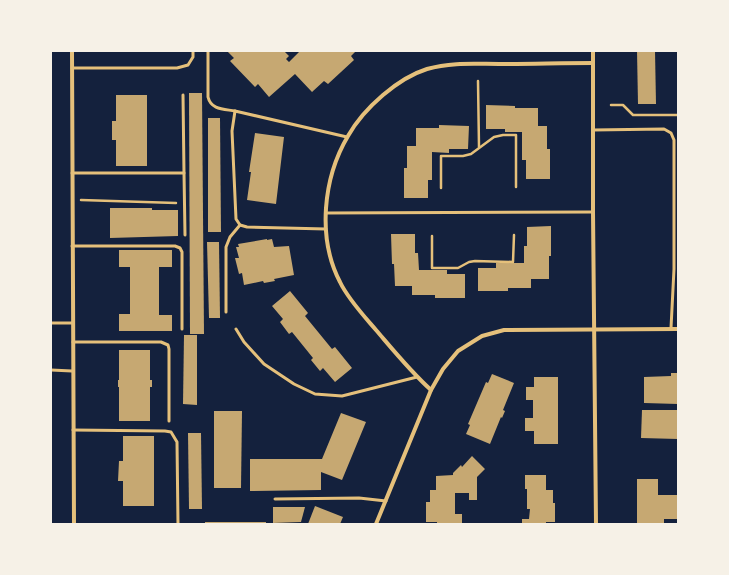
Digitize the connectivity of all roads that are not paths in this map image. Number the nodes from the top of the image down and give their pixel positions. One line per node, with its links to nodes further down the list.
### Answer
1 (72, 51): 6 (street)
2 (193, 51): 6 (lane)
3 (208, 51): 8 (lane)
4 (593, 51): 5 (street)
5 (593, 63): 9 (street); 10 (street)
6 (72, 68): 12 (street)
7 (183, 95): 13 (lane)
8 (234, 112): 10 (lane); 16 (lane)
9 (593, 130): 11 (lane); 14 (street)
10 (347, 137): 15 (street)
11 (676, 140): 20 (lane)
12 (72, 173): 13 (lane); 19 (street)
13 (184, 173): 18 (lane)
14 (593, 212): 15 (lane); 27 (street)
15 (326, 213): 17 (street)
16 (240, 225): 17 (lane); 21 (lane)
17 (326, 229): 32 (street)
18 (184, 235)
19 (72, 246): 23 (street); 25 (lane)
20 (676, 269): 24 (lane)
21 (226, 312)
22 (51, 323): 23 (lane)
23 (72, 323): 29 (street)
24 (671, 328): 27 (street); 28 (street)
25 (182, 329)
26 (236, 329): 32 (lane)
27 (594, 329): 33 (street); 41 (street)
28 (678, 329)
29 (72, 342): 31 (street); 34 (lane)
30 (51, 370): 31 (lane)
31 (72, 371): 35 (street)
32 (417, 377): 33 (street)
33 (431, 390): 37 (street)
34 (169, 421)
35 (73, 430): 38 (street); 39 (lane)
36 (275, 499): 37 (lane)
37 (386, 501): 40 (street)
38 (74, 524)
39 (178, 524)
40 (376, 524)
41 (596, 524)

